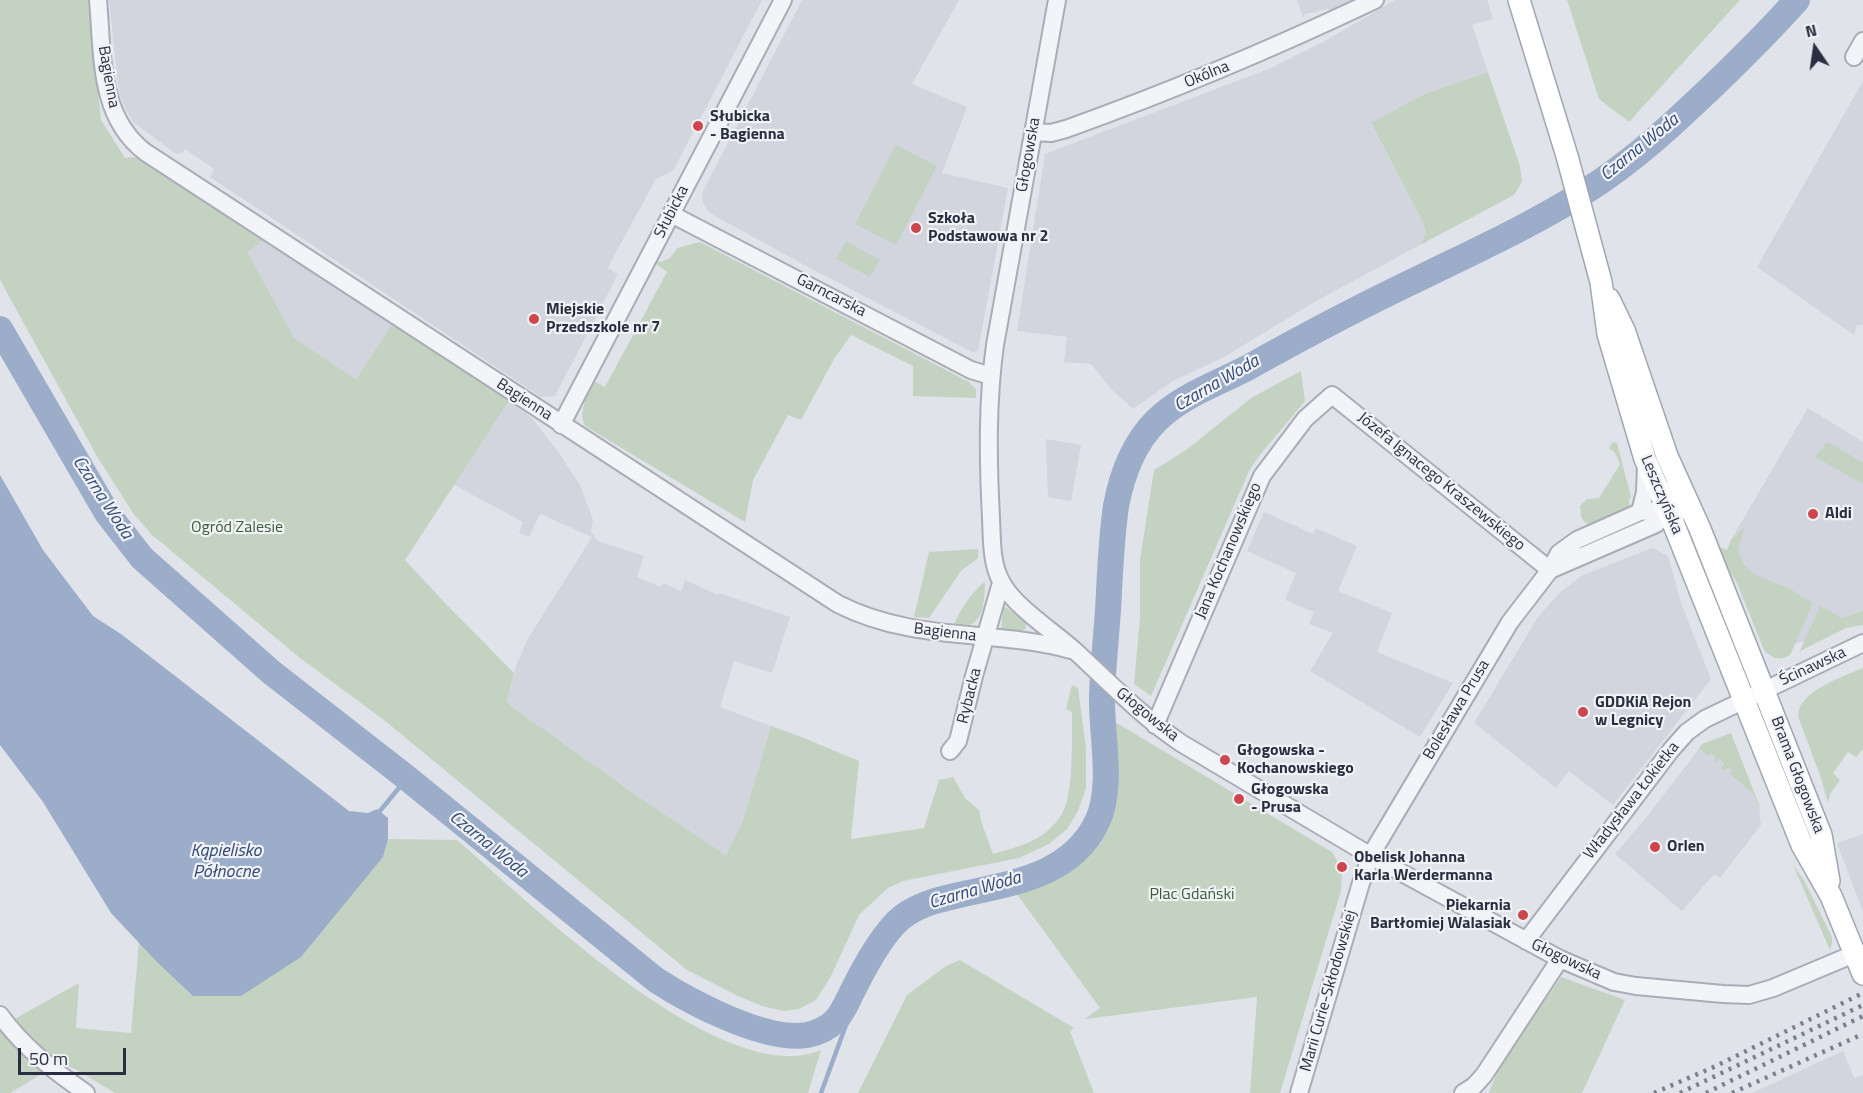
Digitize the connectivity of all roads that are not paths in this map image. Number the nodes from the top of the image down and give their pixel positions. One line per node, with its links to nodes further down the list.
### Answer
1 (98, 0): 13 (street, Bagienna)
2 (783, 0): 9 (street, Słubicka)
3 (1057, 0): 8 (street, Głogowska)
4 (1375, 0): 8 (street, Okólna)
5 (1519, 0): 10 (main road, Leszczyńska)
6 (1863, 41): 7 (street)
7 (1854, 57)
8 (1033, 132): 11 (street, Głogowska)
9 (671, 214): 11 (street, Garncarska); 13 (street, Słubicka)
10 (1601, 282): 14 (main road, Leszczyńska); 15 (main road, Leszczyńska)
11 (991, 376): 22 (street, Głogowska)
12 (1332, 395): 21 (street, Józefa Ignacego Kraszewskiego); 28 (street, Jana Kochanowskiego)
13 (561, 425): 23 (street, Bagienna)
14 (1645, 459): 16 (main road, Leszczyńska); 17 (street)
15 (1674, 473): 16 (street); 19 (main road, Leszczyńska)
16 (1668, 511): 17 (street); 18 (street); 19 (street); 20 (main road, Leszczyńska)
17 (1640, 512): 21 (street, Bolesława Prusa)
18 (1647, 529): 20 (street); 21 (street)
19 (1700, 529): 26 (main road, Leszczyńska)
20 (1681, 542): 27 (main road, Leszczyńska)
21 (1550, 570): 30 (street, Bolesława Prusa)
22 (1001, 583): 23 (street, Rybacka); 25 (street, Głogowska)
23 (985, 638): 25 (street, Bagienna); 29 (street, Rybacka)
24 (1863, 643): 26 (street, Ścinawska)
25 (1077, 653): 28 (street, Głogowska)
26 (1763, 691): 27 (street, Władysława Łokietka); 31 (main road, Brama Głogowska)
27 (1743, 701): 31 (main road, Brama Głogowska); 32 (street, Władysława Łokietka)
28 (1155, 726): 30 (street, Głogowska)
29 (950, 751)
30 (1371, 856): 32 (street, Głogowska); 38 (street, Marii Curie-Skłodowskiej)
31 (1831, 896): 33 (main road, Brama Głogowska)
32 (1526, 941): 34 (street, Głogowska)
33 (1854, 954): 34 (street, Głogowska); 35 (main road, Brama Głogowska)
34 (1560, 958): 39 (street)
35 (1863, 974)
36 (0, 1015): 37 (street)
37 (86, 1093)
38 (1299, 1093)
39 (1463, 1093)

